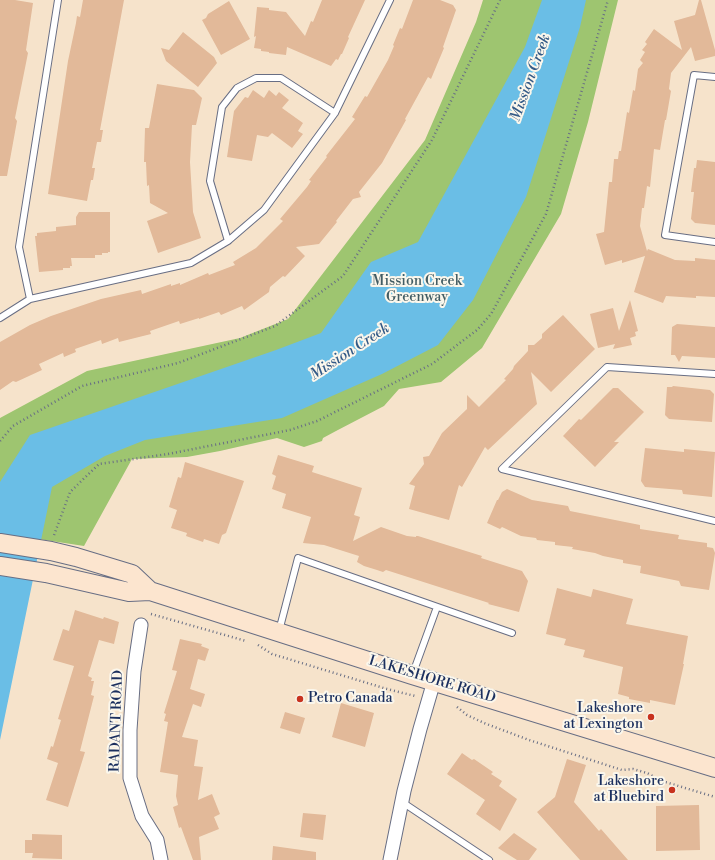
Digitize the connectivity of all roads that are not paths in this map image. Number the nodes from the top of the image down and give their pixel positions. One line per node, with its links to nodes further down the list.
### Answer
1 (58, 0): 7 (lane)
2 (390, 0): 4 (lane)
3 (715, 77): 6 (lane)
4 (335, 113): 5 (lane); 5 (lane)
5 (228, 241): 7 (lane)
6 (715, 242)
7 (30, 299): 8 (lane)
8 (0, 318)
9 (715, 374): 10 (lane)
10 (715, 522)
11 (0, 542): 13 (main road, LAKESHORE ROAD)
12 (0, 566): 13 (main road, LAKESHORE ROAD)
13 (150, 591): 16 (main road, LAKESHORE ROAD)
14 (437, 608): 16 (lane); 17 (lane); 18 (lane)
15 (141, 625): 22 (street, RADANT ROAD)
16 (278, 632): 18 (main road, LAKESHORE ROAD)
17 (512, 634)
18 (412, 675): 19 (main road, LAKESHORE ROAD)
19 (434, 681): 20 (main road, LAKESHORE ROAD); 21 (street)
20 (715, 768)
21 (402, 802): 23 (street); 24 (lane)
22 (161, 860)
23 (390, 860)
24 (489, 860)

